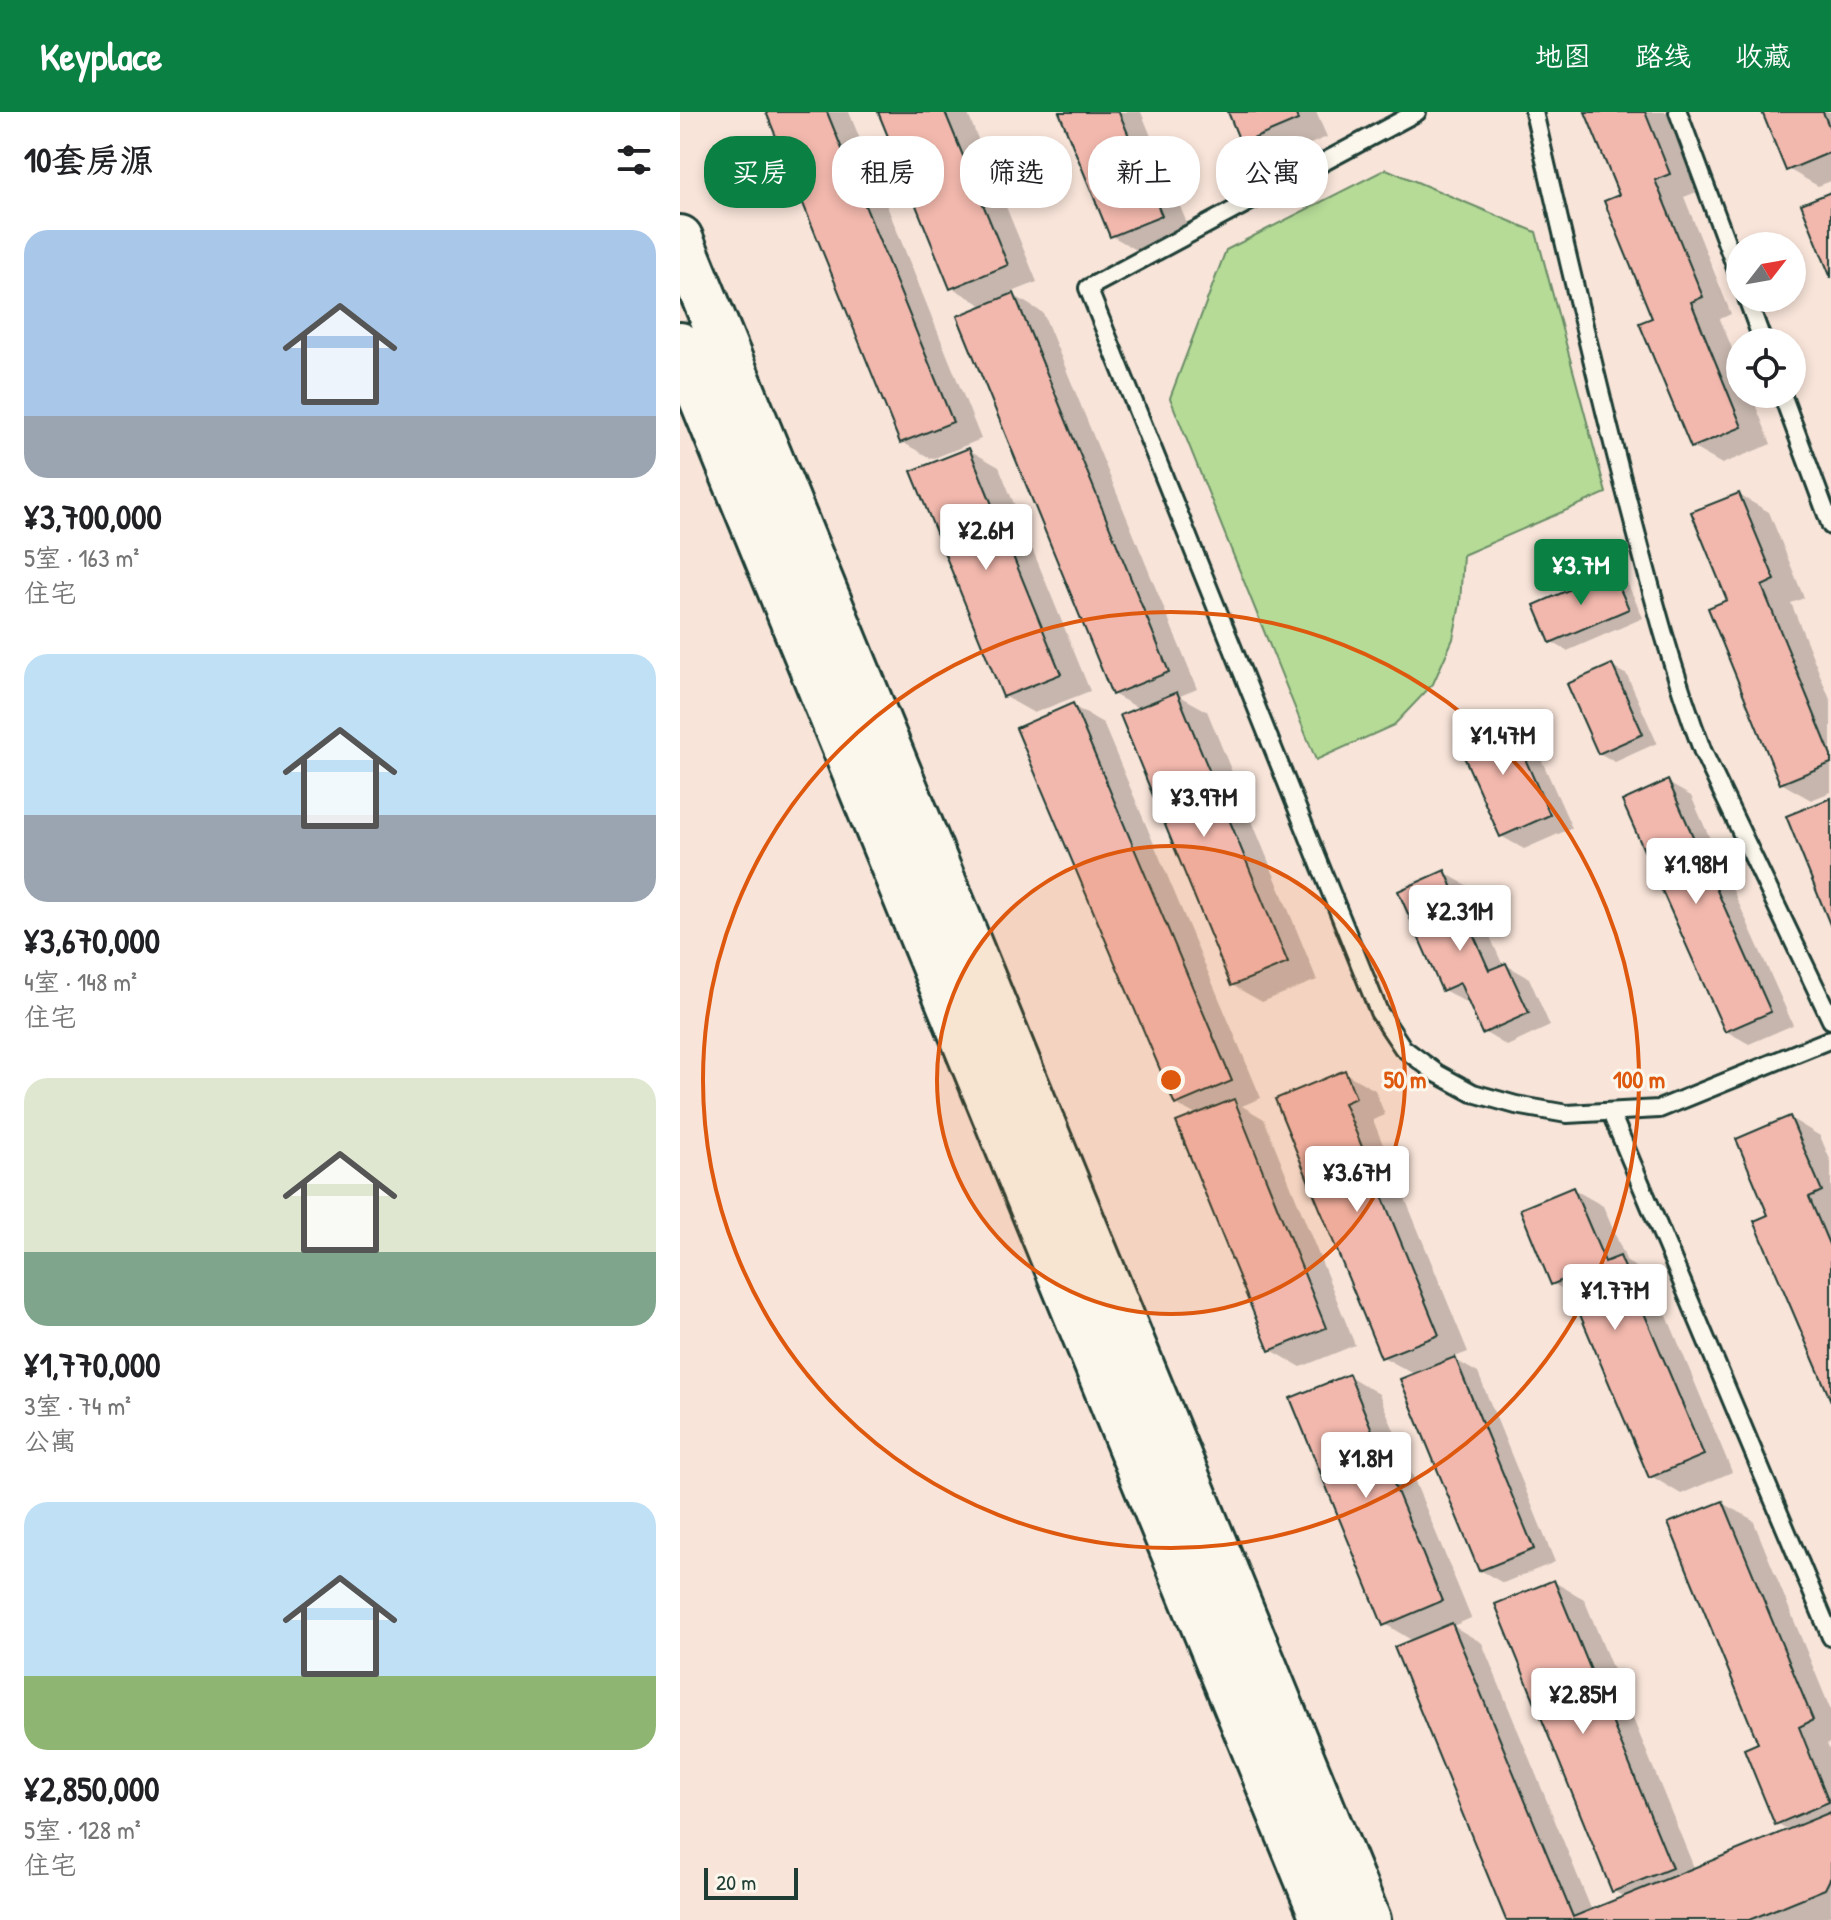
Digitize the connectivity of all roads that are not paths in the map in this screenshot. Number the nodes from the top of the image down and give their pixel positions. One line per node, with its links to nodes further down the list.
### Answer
1 (1417, 112): 11 (lane)
2 (1534, 112): 9 (lane)
3 (1678, 112): 5 (lane)
4 (680, 238): 14 (street)
5 (1726, 241)
6 (680, 345): 13 (street)
7 (1787, 408): 8 (lane)
8 (1831, 526)
9 (1831, 1020)
10 (1831, 1039): 11 (lane)
11 (1611, 1113): 12 (lane)
12 (1831, 1637)
13 (1324, 1920)
14 (1368, 1920)

